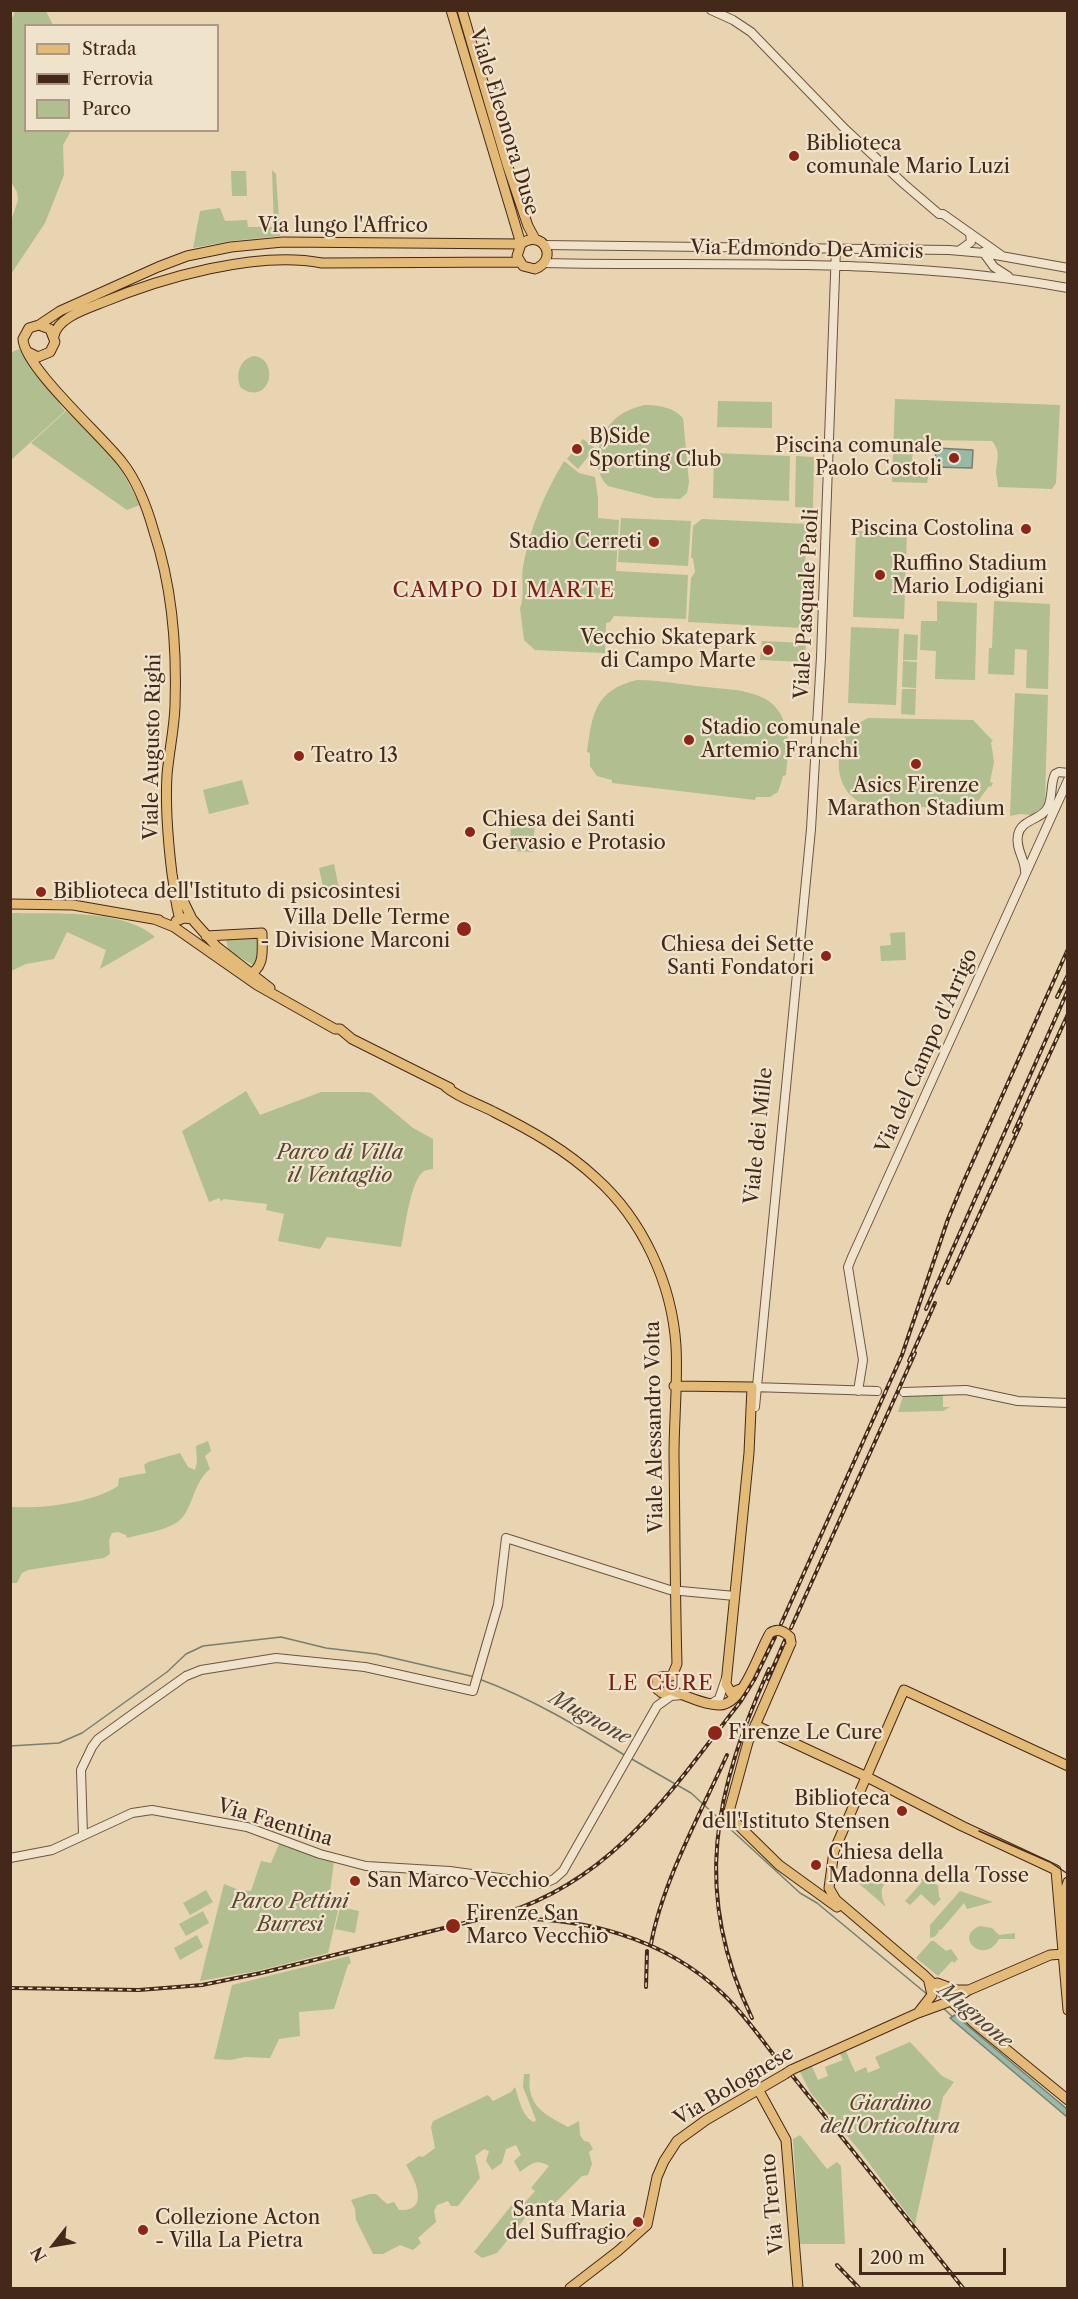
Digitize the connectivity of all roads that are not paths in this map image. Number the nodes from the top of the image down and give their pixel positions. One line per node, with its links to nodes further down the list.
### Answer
1 (451, 10): 6 (main road, Viale Eleonora Duse)
2 (462, 10): 5 (main road, Viale Eleonora Duse)
3 (711, 10): 4 (street)
4 (970, 233): 9 (street); 10 (street); 11 (street)
5 (535, 239): 6 (main road, Via lungo l'Affrico); 7 (main road)
6 (521, 244): 12 (main road); 18 (main road, Via lungo l'Affrico)
7 (544, 245): 8 (street); 13 (main road)
8 (836, 248): 9 (street); 14 (street, Viale Pasquale Paoli)
9 (960, 250): 10 (street)
10 (984, 254): 11 (street); 16 (street)
11 (1005, 257): 15 (street)
12 (519, 262): 13 (main road); 19 (main road)
13 (544, 264): 14 (street, Via Edmondo De Amicis)
14 (836, 266): 16 (street, Via Edmondo De Amicis); 25 (street, Viale Pasquale Paoli)
15 (1068, 268)
16 (1013, 279): 17 (street, Via Edmondo De Amicis)
17 (1068, 288)
18 (39, 325): 19 (main road); 20 (main road, Via lungo l'Affrico)
19 (54, 336): 21 (main road)
20 (28, 352): 21 (main road); 22 (main road, Viale Augusto Righi)
21 (43, 356): 22 (main road)
22 (40, 370): 27 (main road, Viale Augusto Righi)
23 (1065, 772): 24 (street); 26 (street, Via del Campo d'Arrigo)
24 (1067, 781): 26 (street, Via del Campo d'Arrigo)
25 (812, 820): 38 (street, Viale dei Mille)
26 (1025, 873): 39 (street, Via del Campo d'Arrigo)
27 (173, 877): 30 (main road, Viale Augusto Righi); 31 (main road, Viale Augusto Righi)
28 (10, 904): 29 (main road)
29 (154, 919): 30 (main road); 32 (main road)
30 (180, 919): 31 (main road); 32 (main road, Viale Augusto Righi)
31 (192, 919): 33 (main road, Viale Augusto Righi)
32 (182, 932): 35 (main road)
33 (206, 936): 34 (main road, Viale Augusto Righi); 34 (main road)
34 (253, 973): 35 (main road); 36 (main road, Viale Augusto Righi)
35 (242, 975): 36 (main road)
36 (267, 988): 37 (main road, Viale Alessandro Volta)
37 (674, 1386): 38 (main road); 43 (main road, Viale Alessandro Volta)
38 (755, 1387): 39 (street); 44 (main road, Viale dei Mille)
39 (858, 1391): 40 (street)
40 (877, 1391)
41 (904, 1392): 42 (street)
42 (1068, 1403)
43 (676, 1591): 44 (street); 46 (main road, Viale Alessandro Volta); 54 (street)
44 (735, 1596): 45 (main road, Viale dei Mille)
45 (728, 1671): 47 (main road); 50 (street)
46 (667, 1677): 48 (main road); 48 (main road)
47 (742, 1688): 50 (main road); 51 (main road, bridge)
48 (670, 1690): 49 (main road)
49 (685, 1695): 50 (main road); 54 (street, Via Faentina)
50 (712, 1703)
51 (754, 1725): 53 (main road); 57 (main road)
52 (1068, 1766): 53 (main road)
53 (867, 1777): 57 (main road); 58 (main road)
54 (83, 1835): 55 (street, Via Faentina)
55 (10, 1858)
56 (1068, 1882): 58 (main road)
57 (865, 1924): 59 (main road)
58 (1066, 1957): 60 (main road, Via Bolognese); 62 (main road)
59 (924, 1975): 60 (main road); 61 (main road); 63 (main road)
60 (969, 1990): 61 (main road, Via Bolognese)
61 (947, 2002): 63 (main road, Via Bolognese); 65 (main road)
62 (1068, 2010)
63 (922, 2011): 64 (main road, Via Bolognese)
64 (758, 2089): 66 (main road, Via Bolognese); 67 (main road, Via Trento)
65 (1068, 2100)
66 (570, 2289)
67 (798, 2289)

